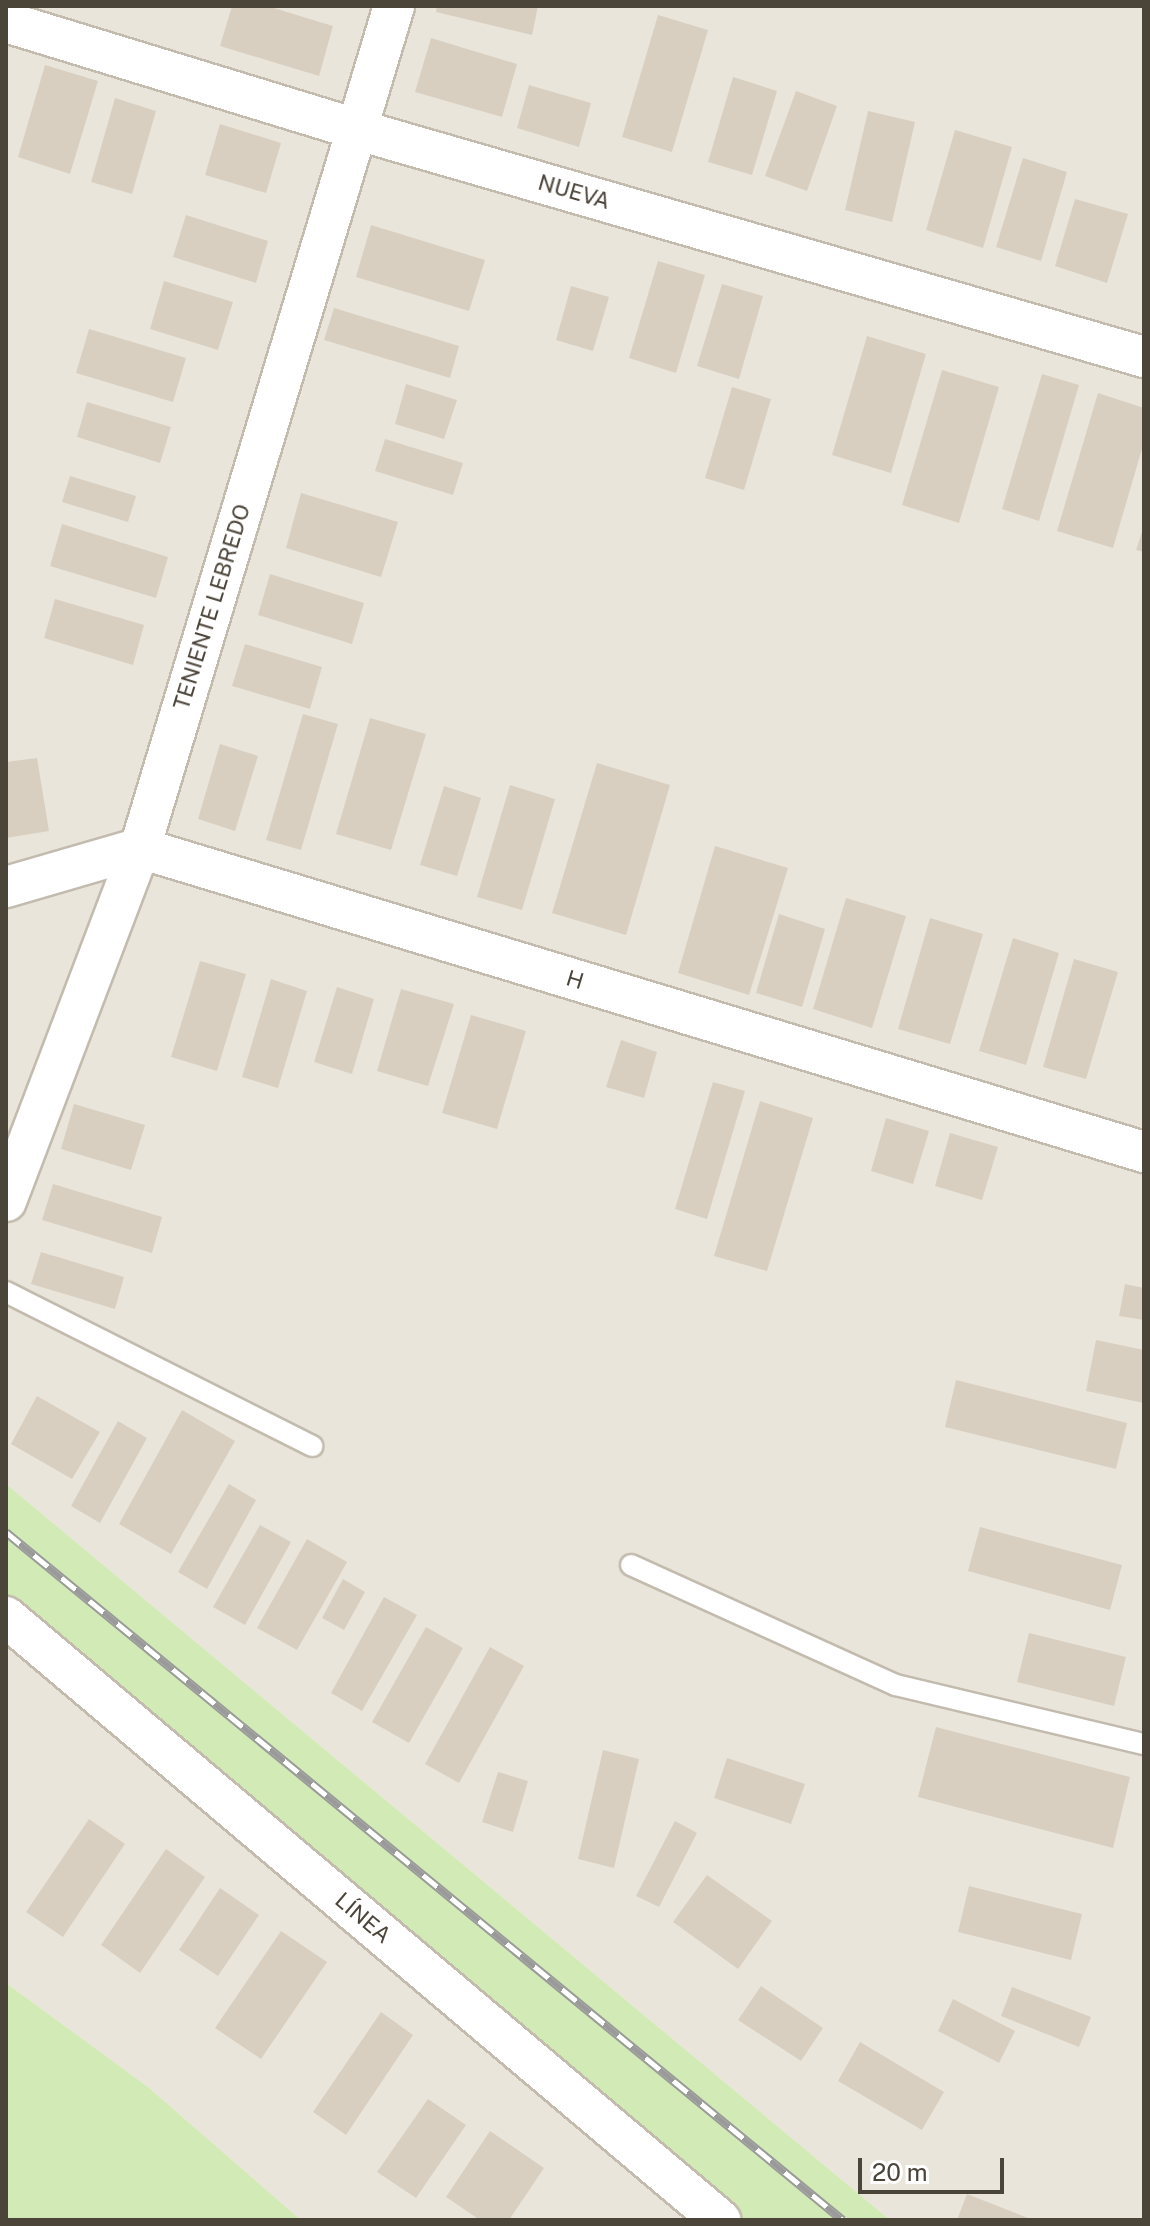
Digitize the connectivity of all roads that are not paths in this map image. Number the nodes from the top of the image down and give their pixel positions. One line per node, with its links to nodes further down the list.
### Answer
1 (394, 6): 3 (street, TENIENTE LEBREDO)
2 (6, 22): 3 (street, NUEVA)
3 (355, 129): 4 (street, NUEVA); 5 (street, TENIENTE LEBREDO)
4 (1144, 357)
5 (140, 848): 6 (street); 7 (street, H); 8 (street, TENIENTE LEBREDO)
6 (6, 887)
7 (1144, 1152)
8 (6, 1201)
9 (6, 1292): 10 (lane)
10 (312, 1446)
11 (631, 1565): 13 (lane)
12 (6, 1617): 14 (street, LÍNEA)
13 (1144, 1744)
14 (720, 2220)

